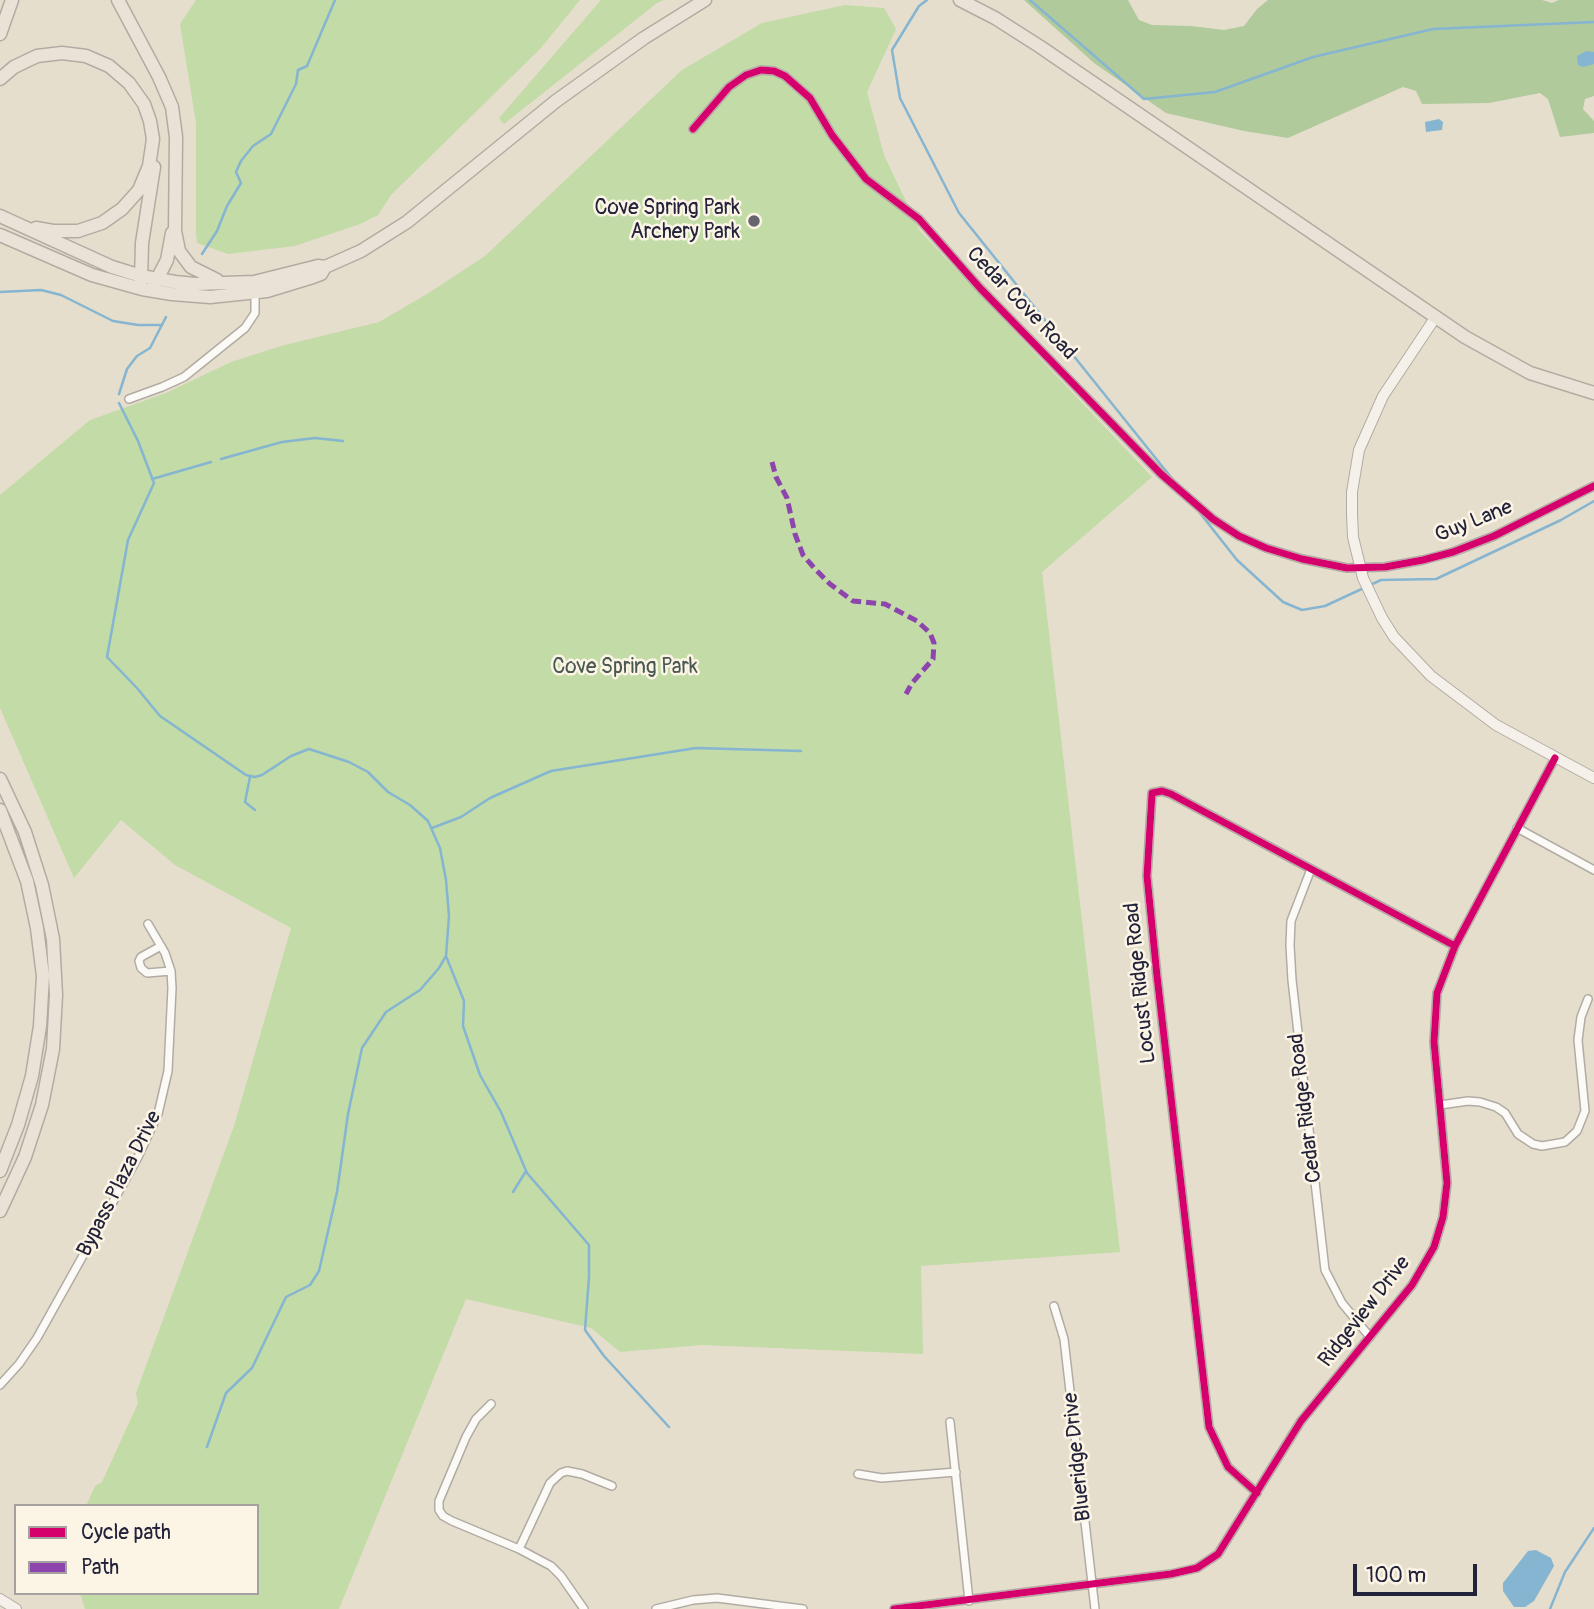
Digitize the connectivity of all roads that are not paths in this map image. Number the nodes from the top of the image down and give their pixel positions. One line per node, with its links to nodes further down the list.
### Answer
1 (12, 0): 5 (highway)
2 (118, 0): 10 (highway)
3 (705, 0): 16 (highway)
4 (960, 0): 18 (highway)
5 (0, 34)
6 (0, 79): 7 (highway)
7 (150, 121): 11 (highway); 13 (highway)
8 (693, 129): 22 (street, Cedar Cove Road)
9 (0, 216): 11 (highway)
10 (175, 218): 14 (highway); 15 (highway)
11 (16, 224): 13 (highway)
12 (0, 235): 17 (highway)
13 (141, 276): 14 (highway); 17 (highway)
14 (158, 278): 15 (highway); 17 (highway)
15 (231, 284): 16 (highway)
16 (254, 288): 17 (highway); 20 (street)
17 (146, 290)
18 (1435, 318): 19 (highway); 22 (street)
19 (1594, 393)
20 (129, 399)
21 (1594, 486): 22 (street, Guy Lane)
22 (1360, 569): 23 (street)
23 (1555, 758): 24 (street); 27 (street, Ridgeview Drive)
24 (1594, 778)
25 (0, 779): 37 (highway)
26 (0, 810): 36 (highway)
27 (1517, 828): 29 (street); 32 (street, Ridgeview Drive)
28 (1311, 869): 32 (street, Locust Ridge Road); 39 (street, Cedar Ridge Road); 46 (street, Locust Ridge Road)
29 (1594, 870)
30 (148, 925): 31 (street, Bypass Plaza Drive)
31 (161, 946): 33 (street, Bypass Plaza Drive); 33 (street)
32 (1455, 946): 35 (street, Ridgeview Drive)
33 (170, 971): 40 (street, Bypass Plaza Drive)
34 (1588, 999): 35 (street)
35 (1440, 1105): 39 (street, Ridgeview Drive)
36 (0, 1171)
37 (0, 1211)
38 (1054, 1306): 48 (street, Blueridge Drive)
39 (1370, 1337): 46 (street, Ridgeview Drive)
40 (0, 1385)
41 (491, 1404): 47 (street)
42 (950, 1422): 43 (street)
43 (956, 1472): 44 (street); 50 (street)
44 (858, 1474)
45 (612, 1486): 47 (street)
46 (1257, 1493): 48 (street, Ridgeview Drive)
47 (519, 1549): 52 (street)
48 (1092, 1584): 50 (street, Ridgeview Drive); 56 (street, Blueridge Drive)
49 (0, 1599): 51 (street)
50 (970, 1601): 55 (street, Ridgeview Drive)
51 (16, 1609)
52 (584, 1609)
53 (656, 1609): 54 (street)
54 (803, 1609)
55 (894, 1609)
56 (1095, 1609)

